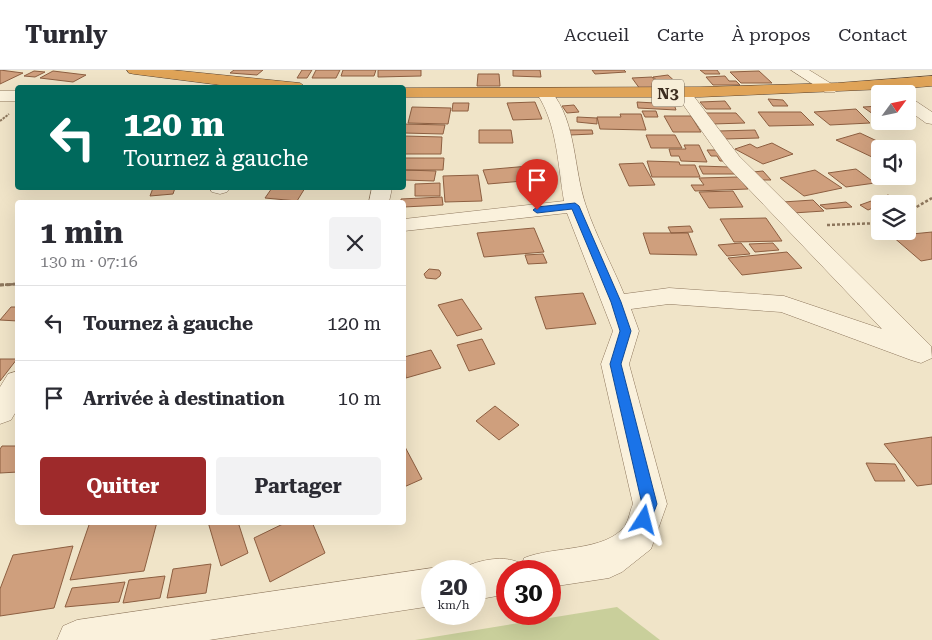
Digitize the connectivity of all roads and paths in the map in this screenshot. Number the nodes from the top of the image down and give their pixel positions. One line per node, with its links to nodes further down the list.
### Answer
1 (134, 70): 4 (highway)
2 (798, 70): 6 (street)
3 (932, 81): 5 (highway, N3)
4 (265, 85)
5 (910, 85)
6 (830, 88): 7 (highway, N3); 9 (highway, N3)
7 (871, 90)
8 (406, 92): 10 (highway, N3)
9 (683, 92): 10 (highway, N3); 22 (street)
10 (545, 94): 18 (street)
11 (0, 96): 12 (street)
12 (15, 96)
13 (916, 107): 15 (street)
14 (916, 109): 16 (street)
15 (932, 112)
16 (932, 120)
17 (932, 198): 19 (path)
18 (575, 206): 21 (street); 25 (street)
19 (916, 207)
20 (871, 222): 22 (path)
21 (406, 225)
22 (797, 226): 26 (street)
23 (0, 284): 24 (path)
24 (15, 284)
25 (616, 302): 26 (street); 29 (street)
26 (926, 354)
27 (15, 387): 28 (street)
28 (0, 412)
29 (561, 567)
30 (421, 589): 31 (street)
31 (76, 640)

